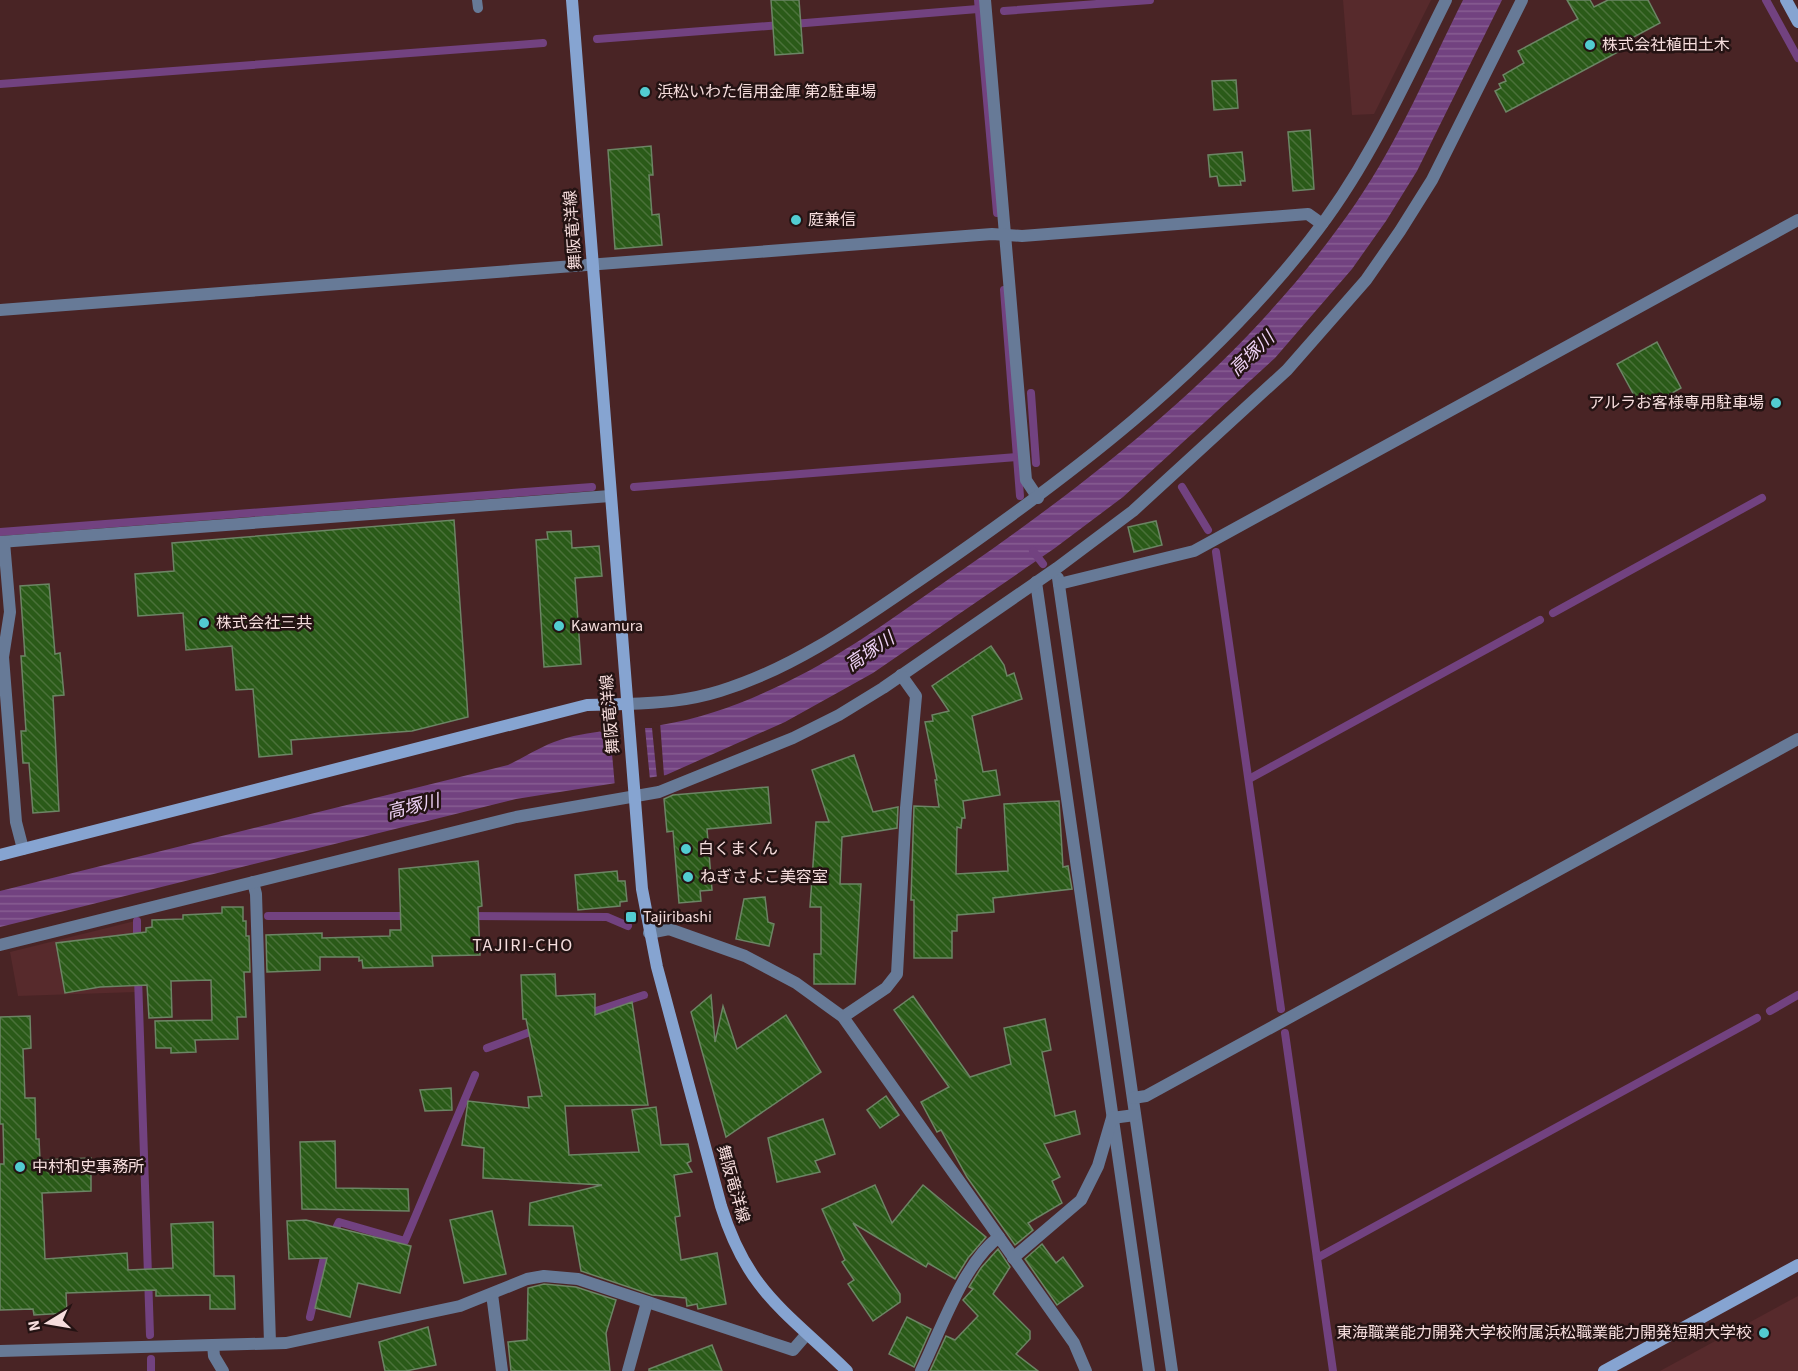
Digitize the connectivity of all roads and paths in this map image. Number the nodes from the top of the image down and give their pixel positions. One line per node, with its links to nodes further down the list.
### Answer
1 (572, 0): 10 (main road, 舞阪竜洋線)
2 (985, 0): 9 (street)
3 (1446, 0): 8 (street)
4 (1522, 0): 15 (street)
5 (1786, 0): 6 (main road)
6 (1798, 22)
7 (1798, 220): 17 (street)
8 (1322, 224): 9 (street); 13 (street)
9 (1007, 235): 10 (street); 13 (street)
10 (592, 265): 11 (street); 12 (main road, 舞阪竜洋線)
11 (0, 310)
12 (610, 496): 14 (street); 19 (main road, 舞阪竜洋線)
13 (1038, 498): 19 (street)
14 (2, 542): 22 (street)
15 (1057, 568): 16 (street); 17 (street)
16 (1036, 582): 18 (street); 30 (street)
17 (1059, 584): 28 (street)
18 (901, 675): 21 (street); 27 (street)
19 (626, 704): 21 (main road, 舞阪竜洋線); 22 (main road)
20 (1798, 739): 28 (street)
21 (633, 790): 24 (street); 25 (main road, 舞阪竜洋線)
22 (23, 849): 23 (main road)
23 (0, 855)
24 (253, 882): 26 (street); 37 (street)
25 (649, 933): 27 (street); 36 (main road, 舞阪竜洋線)
26 (0, 945)
27 (843, 1017): 31 (street)
28 (1133, 1098): 29 (street)
29 (1135, 1114): 30 (street); 47 (street)
30 (1112, 1118): 32 (street); 46 (street)
31 (999, 1237): 32 (street); 44 (street)
32 (1013, 1258): 45 (street)
33 (1798, 1265): 48 (main road)
34 (492, 1294): 35 (street); 37 (street); 41 (street)
35 (647, 1302): 36 (street); 42 (street)
36 (806, 1335): 43 (main road, 舞阪竜洋線)
37 (270, 1343): 38 (street)
38 (213, 1345): 39 (street); 40 (street)
39 (0, 1352)
40 (223, 1371)
41 (502, 1371)
42 (628, 1371)
43 (847, 1371)
44 (921, 1371)
45 (1086, 1371)
46 (1149, 1371)
47 (1172, 1371)
48 (1604, 1371)

